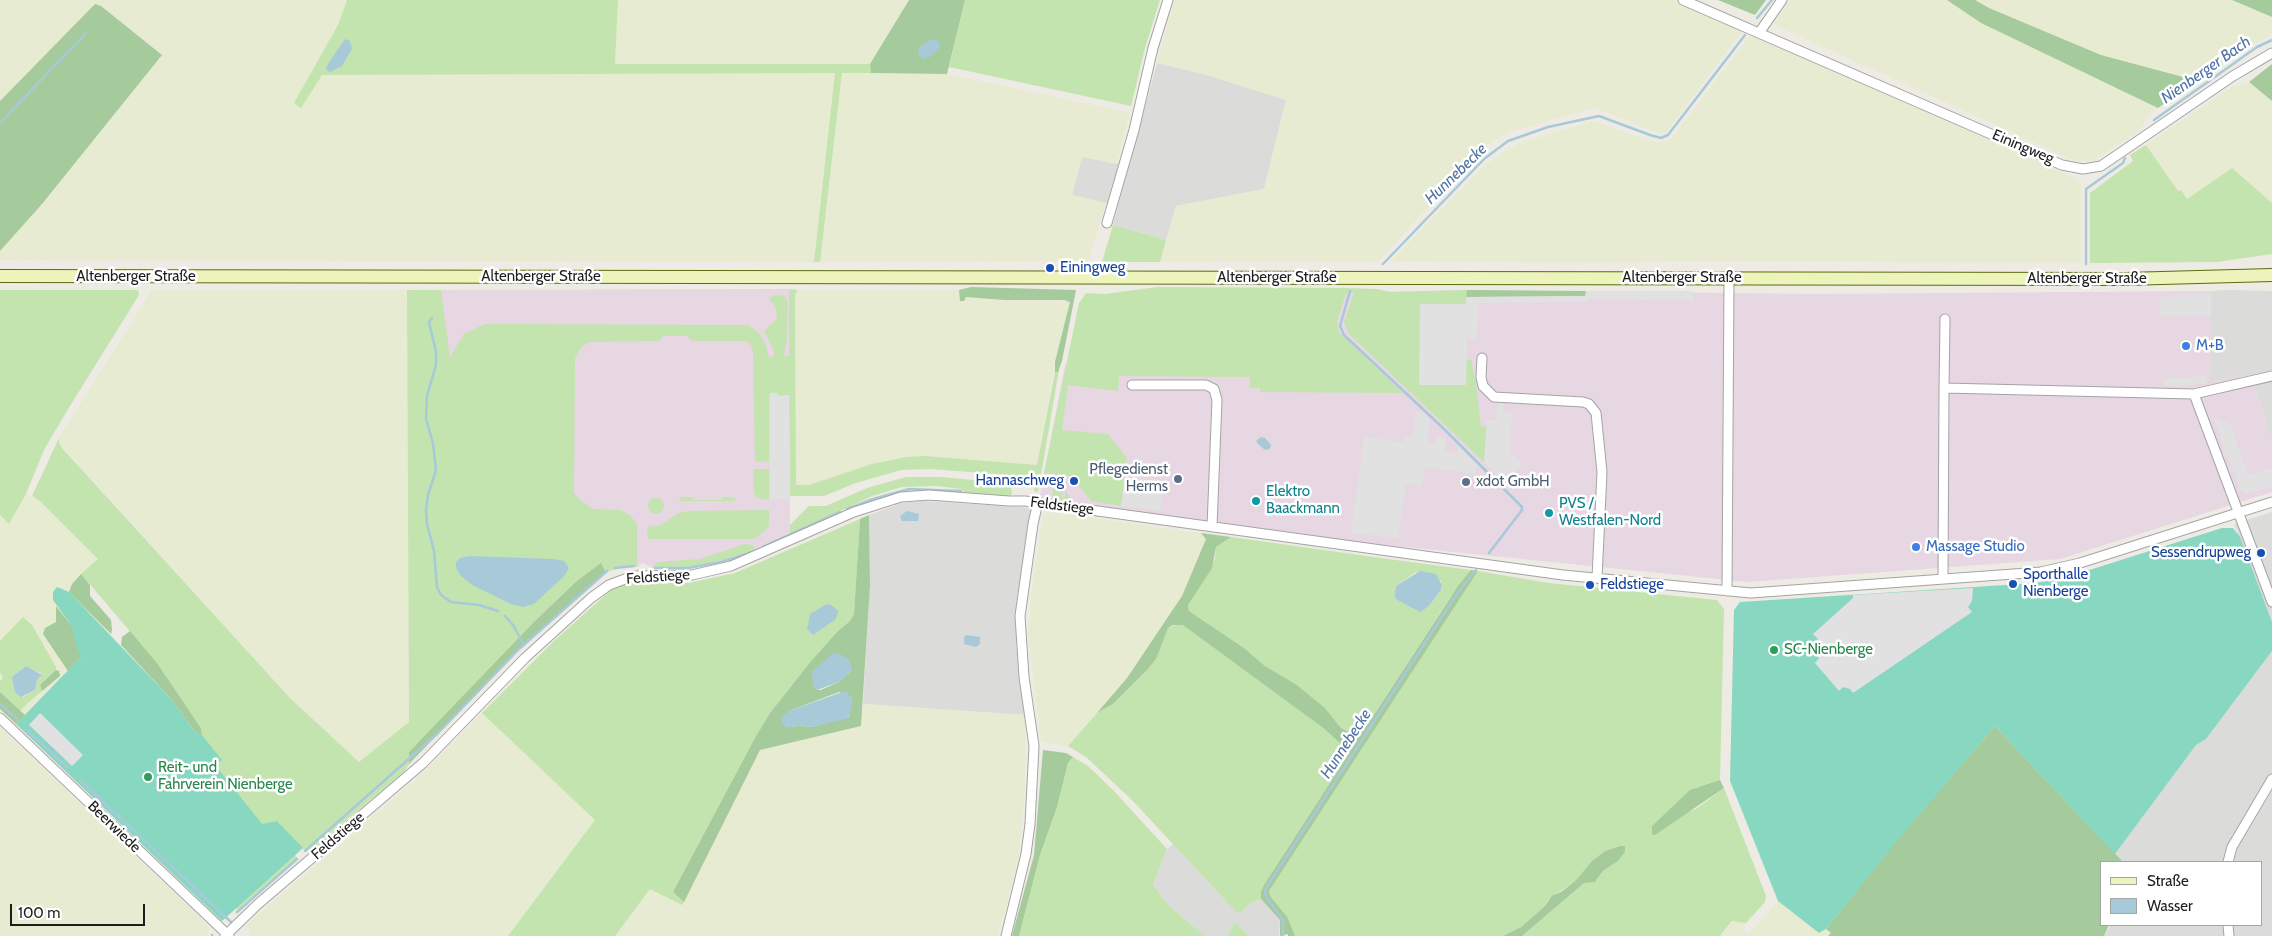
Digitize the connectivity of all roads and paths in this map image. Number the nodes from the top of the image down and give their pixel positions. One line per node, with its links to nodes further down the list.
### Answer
1 (1168, 0): 6 (street)
2 (1683, 0): 4 (street, Einingweg)
3 (1782, 0): 4 (street)
4 (1759, 33): 5 (street, Einingweg)
5 (2272, 53)
6 (1107, 223)
7 (2272, 275): 9 (main road, Altenberger Straße)
8 (0, 276): 9 (main road, Altenberger Straße)
9 (1729, 278): 22 (street)
10 (1945, 319): 14 (street)
11 (1482, 358): 20 (street)
12 (2272, 376): 15 (street)
13 (1132, 385): 19 (street)
14 (1944, 388): 15 (street); 21 (street)
15 (2194, 394): 18 (street)
16 (1038, 502): 19 (street, Feldstiege); 27 (street, Feldstiege); 28 (street)
17 (2272, 502): 18 (street, Feldstiege)
18 (2238, 512): 21 (street, Feldstiege); 23 (street)
19 (1212, 527): 20 (street, Feldstiege)
20 (1597, 578): 22 (street, Feldstiege)
21 (1943, 579): 22 (street, Feldstiege)
22 (1727, 591)
23 (2272, 602)
24 (0, 718): 27 (street, Beerwiede)
25 (2272, 779): 26 (street)
26 (2228, 861)
27 (227, 935)
28 (1006, 936)

